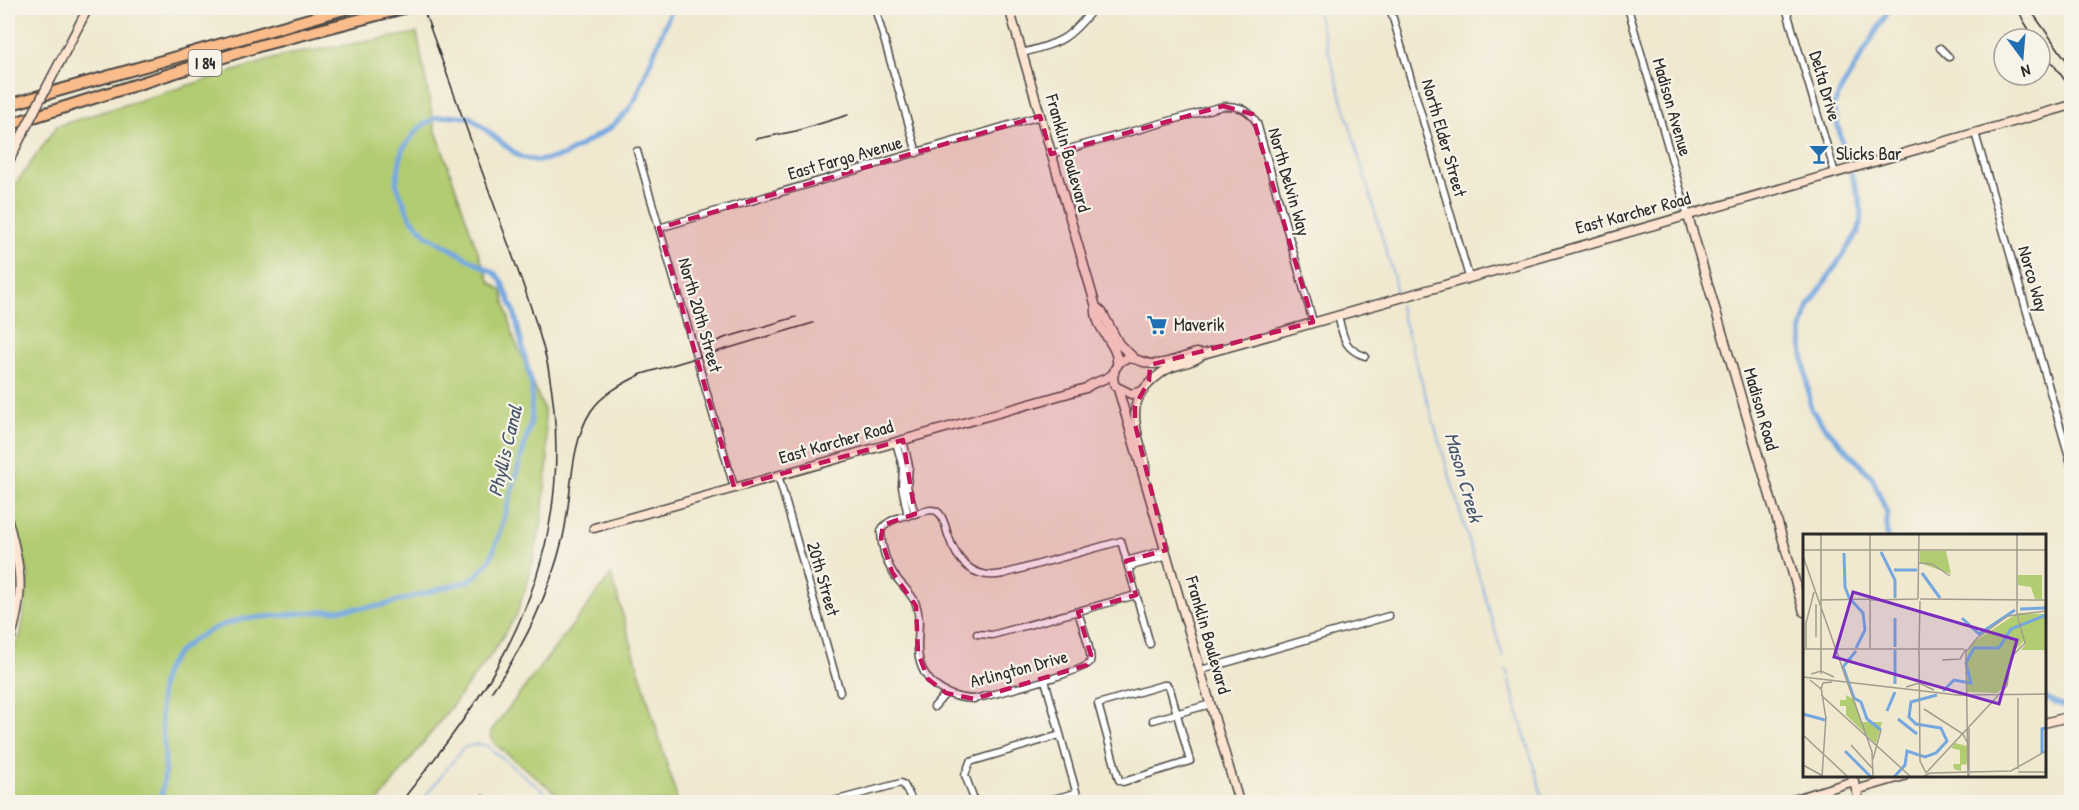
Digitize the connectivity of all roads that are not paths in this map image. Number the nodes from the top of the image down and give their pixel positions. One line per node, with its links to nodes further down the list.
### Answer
1 (88, 8): 21 (main road, bridge)
2 (348, 8): 13 (highway, I 84)
3 (404, 8): 16 (highway, I 84)
4 (875, 8): 19 (street)
5 (1009, 8): 11 (main road, Franklin Boulevard)
6 (1094, 8): 11 (street)
7 (1390, 8): 25 (street, North Elder Street)
8 (1628, 8): 23 (street, Madison Avenue)
9 (1786, 8): 22 (street, Delta Drive)
10 (1940, 48): 12 (street)
11 (1022, 53): 15 (main road, Franklin Boulevard)
12 (1949, 57)
13 (8, 105)
14 (2072, 105): 17 (main road, East Karcher Road)
15 (1040, 116): 19 (street, East Fargo Avenue); 20 (main road, Franklin Boulevard)
16 (8, 125)
17 (1975, 133): 22 (main road, East Karcher Road); 38 (street, Norco Way)
18 (637, 151): 24 (street, North 20th Street)
19 (917, 153): 24 (street, East Fargo Avenue)
20 (1051, 154): 26 (main road, Franklin Boulevard); 28 (street, North Delvin Way)
21 (8, 163)
22 (1835, 173): 23 (main road, East Karcher Road)
23 (1688, 216): 25 (main road, East Karcher Road); 48 (main road, Madison Road)
24 (659, 228): 41 (street, North 20th Street)
25 (1469, 277): 27 (main road, East Karcher Road)
26 (1096, 307): 31 (main road, Franklin Boulevard); 33 (main road, Franklin Boulevard)
27 (1338, 315): 28 (main road, East Karcher Road); 30 (street)
28 (1314, 322): 29 (main road, East Karcher Road)
29 (1203, 354): 32 (main road); 36 (main road)
30 (1365, 356)
31 (1134, 358): 32 (main road); 33 (main road)
32 (1146, 363): 36 (main road)
33 (1115, 370): 34 (main road); 35 (main road)
34 (1086, 388): 35 (main road); 37 (main road, East Karcher Road)
35 (1117, 388): 36 (main road); 40 (main road, Franklin Boulevard)
36 (1145, 388): 40 (main road, Franklin Boulevard)
37 (900, 441): 39 (main road, East Karcher Road); 42 (street)
38 (2072, 467)
39 (778, 475): 41 (main road, East Karcher Road); 56 (street, 20th Street)
40 (1145, 476): 45 (main road, Franklin Boulevard)
41 (734, 487): 44 (main road, East Karcher Road)
42 (911, 515): 46 (street); 57 (street)
43 (8, 521): 53 (main road)
44 (594, 528)
45 (1167, 553): 46 (street); 54 (main road, Franklin Boulevard)
46 (1127, 564): 47 (street)
47 (1136, 595): 49 (street); 52 (street)
48 (1803, 609)
49 (1078, 612): 51 (street); 55 (street, Arlington Drive)
50 (1389, 616): 54 (street)
51 (977, 634)
52 (1150, 644)
53 (8, 646)
54 (1200, 670): 58 (main road, Franklin Boulevard)
55 (1045, 680): 57 (street, Arlington Drive); 64 (street)
56 (840, 692)
57 (946, 693): 59 (street)
58 (1211, 704): 60 (street); 73 (main road, Franklin Boulevard)
59 (934, 707)
60 (1177, 714): 60 (street); 62 (street)
61 (2072, 716): 63 (main road)
62 (1153, 720)
63 (2046, 722)
64 (1060, 735): 67 (street); 71 (street)
65 (1896, 777): 66 (main road)
66 (1854, 782): 74 (main road); 75 (main road)
67 (1076, 793): 68 (street); 72 (street)
68 (1045, 801)
69 (830, 802): 70 (street)
70 (913, 802)
71 (975, 802)
72 (1079, 802)
73 (1239, 802)
74 (1786, 802)
75 (1860, 802)

